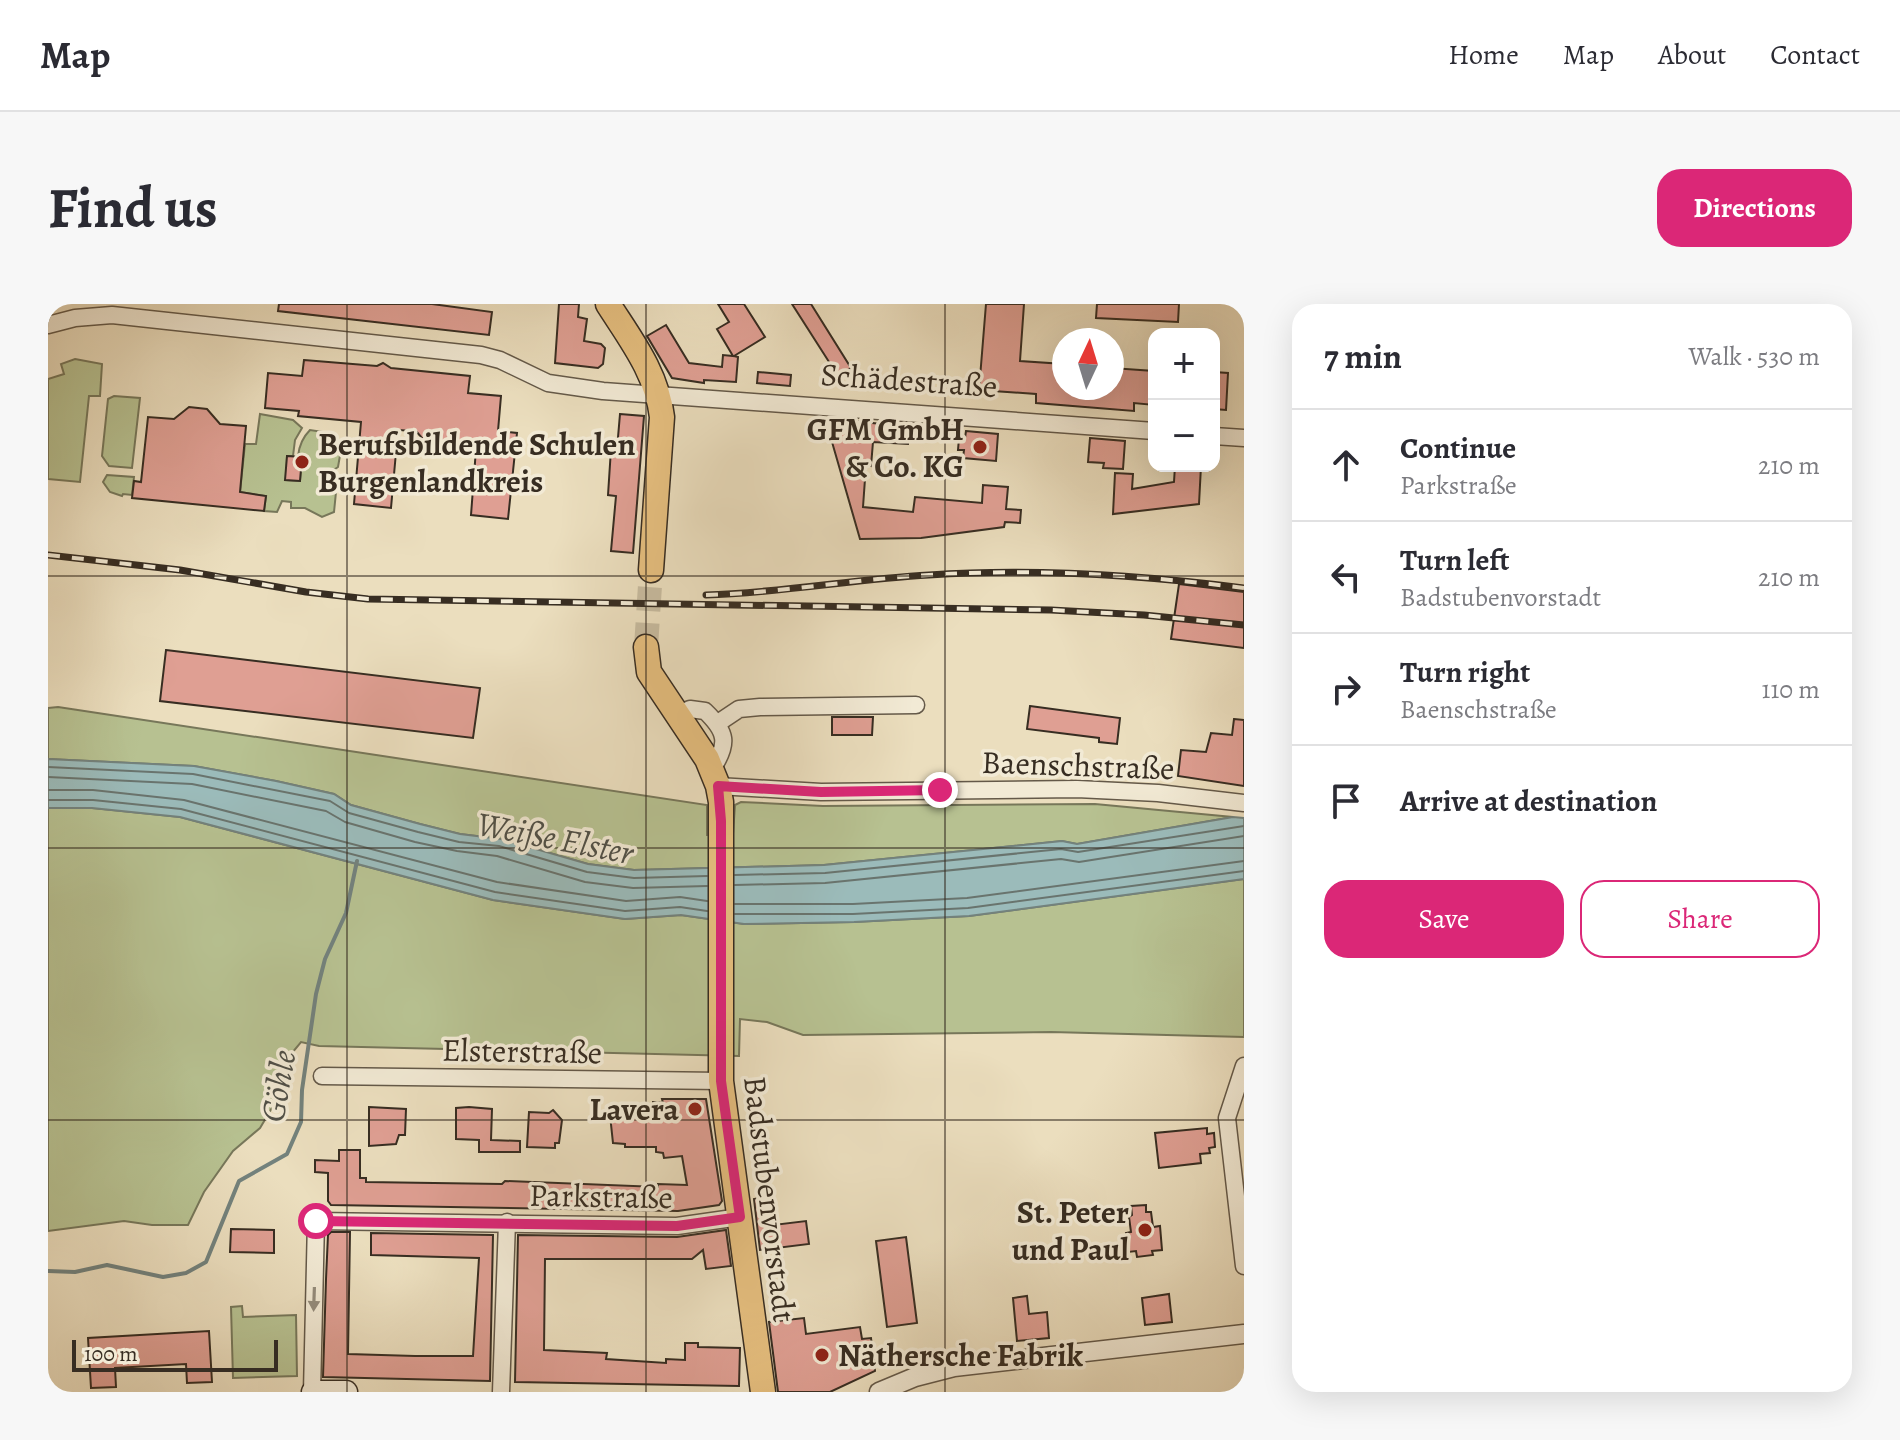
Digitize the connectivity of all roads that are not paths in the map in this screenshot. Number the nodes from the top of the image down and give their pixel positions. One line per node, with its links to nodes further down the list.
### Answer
1 (608, 304): 3 (main road)
2 (48, 325): 3 (street, Schädestraße)
3 (660, 394): 4 (street, Schädestraße); 7 (main road)
4 (1148, 431)
5 (1220, 436): 6 (street)
6 (1244, 438)
7 (651, 570)
8 (646, 647): 10 (main road)
9 (916, 705): 11 (street)
10 (677, 715): 11 (street); 12 (main road)
11 (718, 723): 12 (street)
12 (715, 778): 13 (street, Baenschstraße); 16 (main road, Badstubenvorstadt)
13 (1244, 803)
14 (1244, 1066): 19 (street)
15 (322, 1076): 16 (street, Elsterstraße)
16 (721, 1081): 17 (main road, Badstubenvorstadt)
17 (740, 1217): 18 (street, Parkstraße); 24 (main road, Badstubenvorstadt)
18 (507, 1222): 21 (street, Parkstraße, one-way to 21); 23 (street)
19 (1244, 1266)
20 (1244, 1334): 25 (street)
21 (312, 1392): 22 (main road)
22 (346, 1392)
23 (501, 1392)
24 (763, 1392)
25 (879, 1392)

